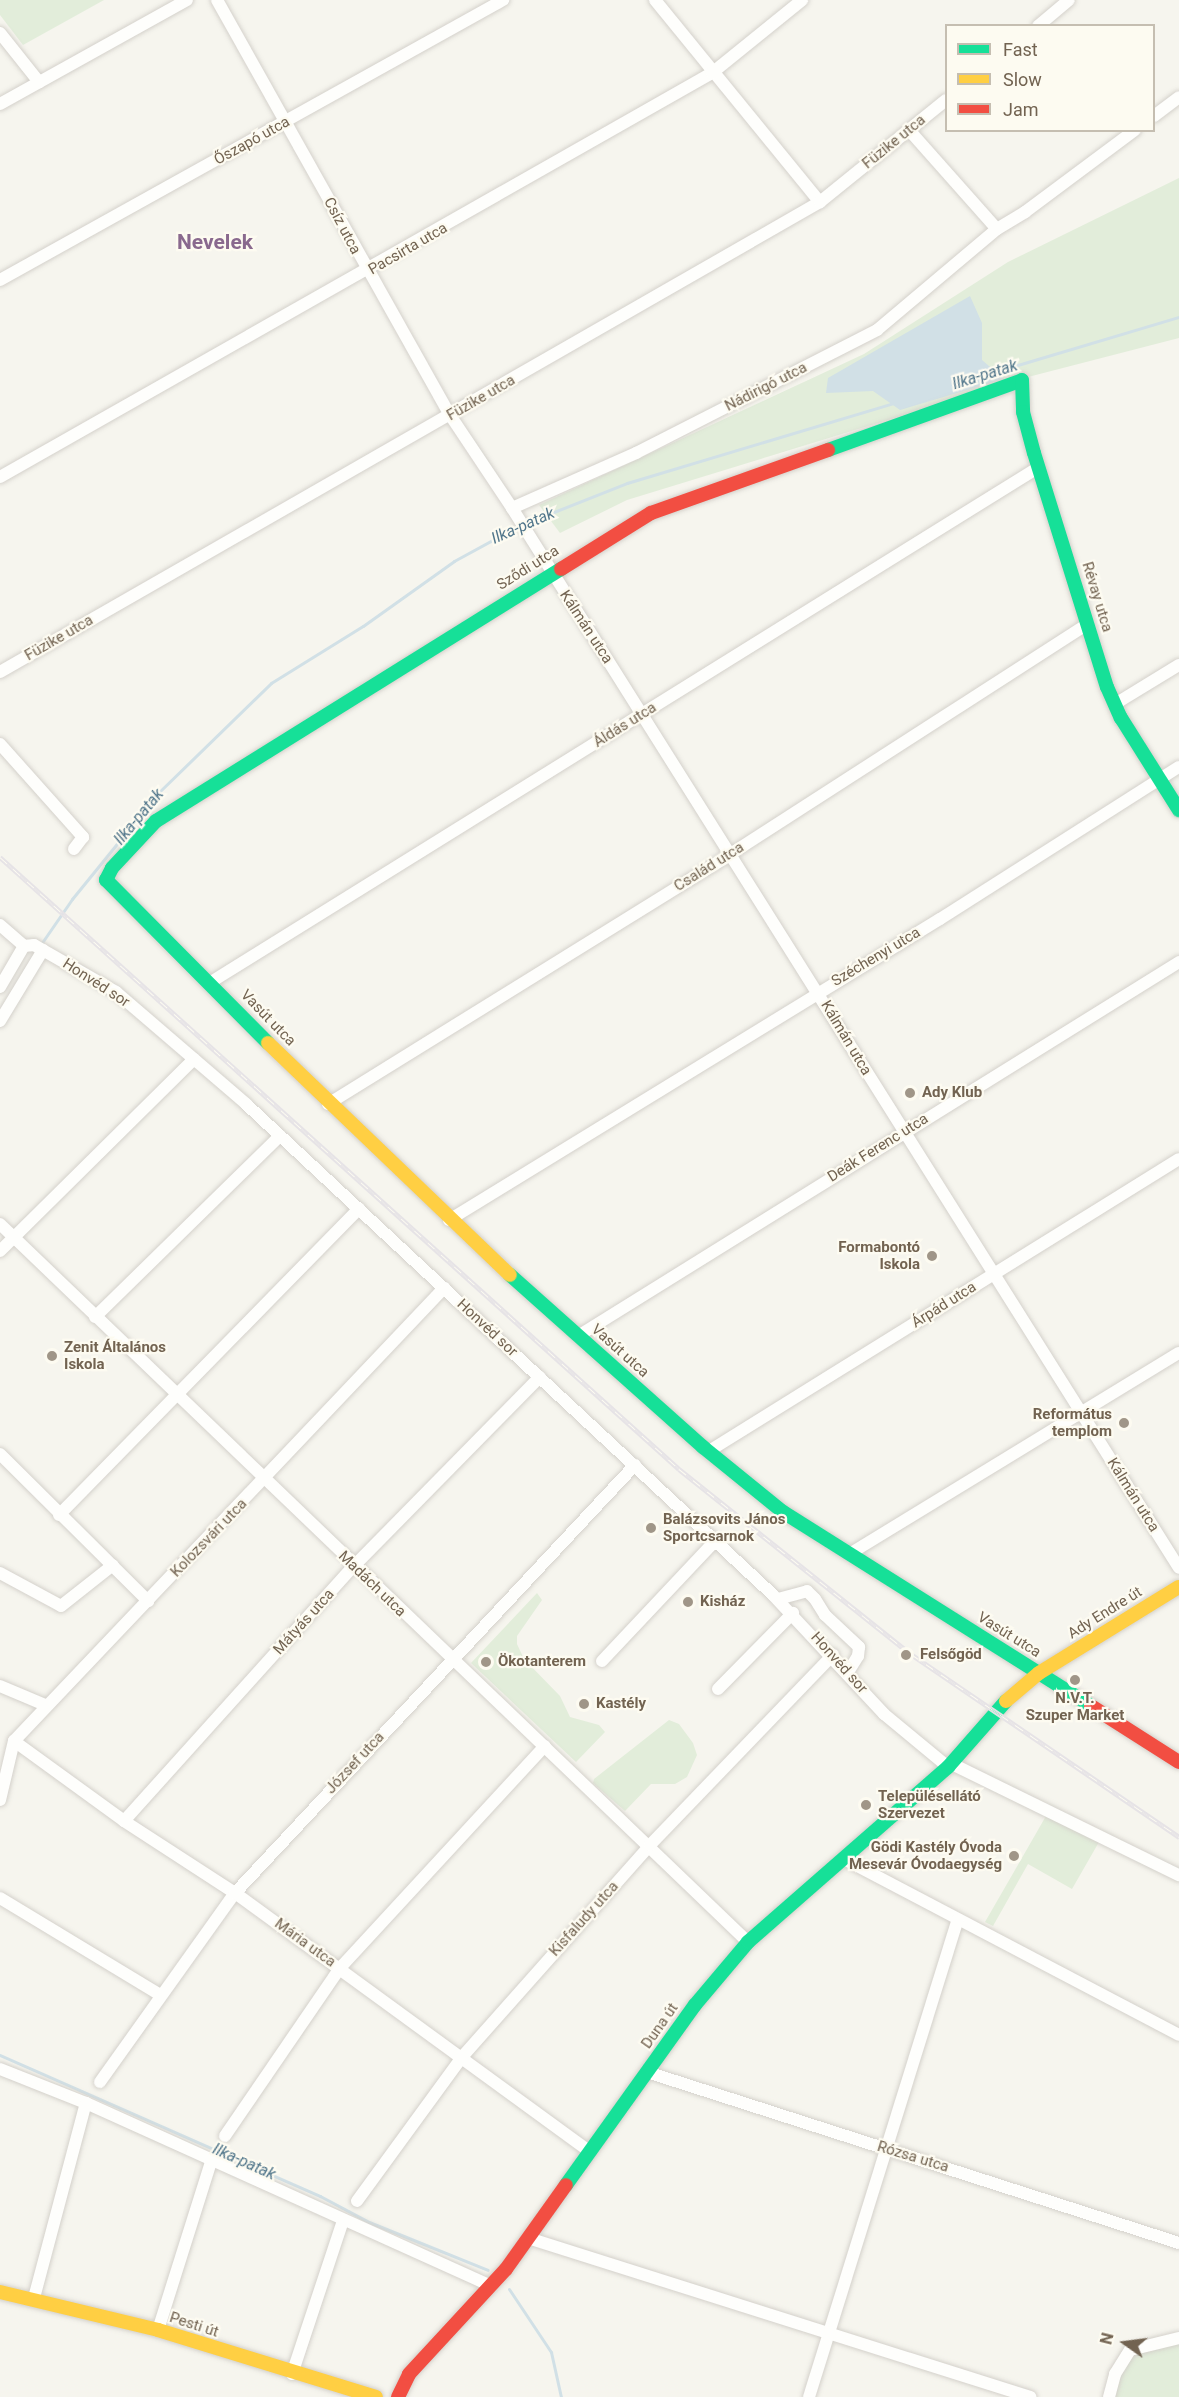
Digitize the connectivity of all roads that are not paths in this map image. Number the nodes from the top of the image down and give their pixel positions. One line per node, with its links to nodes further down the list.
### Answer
1 (187, 0): 10 (street)
2 (218, 0): 15 (street, Csíz utca)
3 (503, 0): 15 (street, Őszapó utca)
4 (655, 0): 9 (street)
5 (801, 0): 9 (street, Pacsirta utca)
6 (1069, 0): 7 (street)
7 (1040, 24)
8 (0, 33): 10 (street)
9 (712, 73): 18 (street); 20 (street, Pacsirta utca)
10 (39, 82): 13 (street)
11 (1179, 97): 14 (street)
12 (945, 101): 16 (street, Füzike utca)
13 (0, 104)
14 (1155, 115)
15 (286, 123): 20 (street, Csíz utca); 21 (street, Őszapó utca)
16 (909, 130): 18 (street, Füzike utca); 19 (street)
17 (1132, 132): 19 (street, Nádirigó utca)
18 (820, 202): 23 (street, Füzike utca)
19 (997, 229): 26 (street, Nádirigó utca)
20 (367, 272): 23 (street, Csíz utca); 25 (street, Pacsirta utca)
21 (0, 280)
22 (1022, 380): 24 (street, Révay utca); 27 (street, Sződi utca)
23 (450, 415): 26 (street, Csíz utca); 30 (street, Füzike utca)
24 (1039, 467): 28 (street, Révay utca); 32 (street, Áldás utca)
25 (0, 477)
26 (515, 513): 27 (street, Kálmán utca)
27 (551, 572): 32 (street, Kálmán utca); 39 (street, Sződi utca)
28 (1088, 624): 31 (street, Révay utca); 38 (street, Család utca)
29 (1179, 665): 31 (street)
30 (0, 672)
31 (1115, 704): 35 (street, Révay utca)
32 (642, 715): 38 (street, Kálmán utca); 43 (street, Áldás utca)
33 (0, 744): 37 (street)
34 (1179, 767): 35 (street, Széchenyi utca)
35 (1160, 779): 36 (street, Révay utca); 45 (street, Széchenyi utca)
36 (1179, 810)
37 (74, 849)
38 (729, 855): 45 (street, Kálmán utca); 48 (street, Család utca)
39 (106, 880): 43 (street, Vasút utca)
40 (0, 925): 41 (street, Honvéd sor)
41 (36, 947): 44 (street); 46 (street); 47 (street, Honvéd sor)
42 (1179, 962): 49 (street, Deák Ferenc utca)
43 (211, 982): 48 (street, Vasút utca)
44 (0, 987)
45 (818, 992): 49 (street, Kálmán utca); 53 (street, Széchenyi utca)
46 (0, 1021)
47 (194, 1059): 50 (street, Honvéd sor); 55 (street)
48 (328, 1104): 53 (street, Vasút utca)
49 (904, 1132): 57 (street, Kálmán utca); 60 (street, Deák Ferenc utca)
50 (280, 1136): 52 (street, Honvéd sor); 59 (street)
51 (1179, 1159): 57 (street, Árpád utca)
52 (359, 1209): 58 (street, Honvéd sor); 63 (street)
53 (449, 1220): 60 (street, Vasút utca)
54 (0, 1224): 55 (street, Madách utca)
55 (14, 1237): 56 (street); 59 (street, Madách utca)
56 (0, 1251)
57 (993, 1274): 64 (street, Kálmán utca); 65 (street, Árpád utca)
58 (444, 1288): 62 (street, Honvéd sor); 68 (street, Kolozsvári utca)
59 (95, 1317): 63 (street, Madách utca)
60 (578, 1336): 65 (street, Vasút utca)
61 (1179, 1353): 64 (street)
62 (540, 1377): 67 (street, Honvéd sor); 73 (street, Mátyás utca)
63 (176, 1396): 68 (street, Madách utca); 69 (street)
64 (1082, 1415): 71 (street); 74 (street, Kálmán utca)
65 (709, 1451): 71 (street, Vasút utca)
66 (0, 1454): 69 (street)
67 (635, 1465): 70 (street, Honvéd sor); 81 (street, József utca)
68 (265, 1480): 73 (street, Madách utca); 78 (street, Kolozsvári utca)
69 (59, 1515): 72 (street)
70 (716, 1540): 77 (street, Honvéd sor); 82 (street)
71 (851, 1553): 84 (street, Vasút utca)
72 (113, 1564): 75 (street); 78 (street)
73 (354, 1566): 81 (street, Madách utca); 94 (street, Mátyás utca)
74 (1179, 1568)
75 (0, 1573)
76 (1179, 1587): 84 (street, Ady Endre út)
77 (778, 1599): 79 (street, Honvéd sor); 83 (street)
78 (148, 1601): 87 (street, Kolozsvári utca)
79 (793, 1614): 80 (street, Honvéd sor); 86 (street)
80 (833, 1655): 83 (street, Honvéd sor); 95 (street, Kisfaludy utca)
81 (451, 1659): 90 (street, Madách utca); 98 (street, József utca)
82 (602, 1661)
83 (848, 1672): 92 (street, Honvéd sor)
84 (1039, 1673): 88 (street, Ady Endre út); 91 (street, Vasút utca)
85 (0, 1686): 87 (street)
86 (718, 1689)
87 (45, 1705): 89 (street, Kolozsvári utca)
88 (994, 1713): 92 (street, Duna út)
89 (14, 1741): 93 (street, Kolozsvári utca); 94 (street, Mária utca)
90 (545, 1746): 95 (street, Madách utca); 102 (street)
91 (1179, 1762)
92 (950, 1766): 96 (street, Duna út); 97 (street, Honvéd sor)
93 (0, 1800)
94 (124, 1821): 98 (street, Mária utca)
95 (650, 1845): 101 (street, Madách utca); 105 (street, Kisfaludy utca)
96 (844, 1859): 100 (street); 101 (street, Duna út)
97 (1179, 1875)
98 (235, 1893): 102 (street, Mária utca); 103 (street, József utca)
99 (0, 1898): 103 (street)
100 (958, 1920): 104 (street); 111 (street)
101 (748, 1942): 107 (street, Duna út)
102 (340, 1968): 105 (street, Mária utca); 110 (street)
103 (160, 1995): 108 (street, József utca)
104 (1179, 2035)
105 (462, 2056): 112 (street, Mária utca); 114 (street, Kisfaludy utca)
106 (0, 2069): 109 (street)
107 (647, 2072): 111 (street, Rózsa utca); 112 (street, Duna út)
108 (100, 2082)
109 (86, 2103): 113 (street); 120 (street)
110 (225, 2136)
111 (885, 2148): 117 (street, Rózsa utca); 122 (street)
112 (590, 2152): 116 (street, Duna út)
113 (212, 2159): 115 (street); 121 (street)
114 (357, 2201)
115 (343, 2221): 118 (street); 124 (street)
116 (528, 2238): 118 (street, Duna út); 122 (street)
117 (1179, 2242)
118 (498, 2278): 126 (street, Duna út)
119 (0, 2292): 120 (street, Pesti út)
120 (34, 2298): 121 (street, Pesti út)
121 (158, 2330): 124 (street, Pesti út)
122 (828, 2333): 127 (street); 128 (street)
123 (1179, 2338): 129 (street)
124 (292, 2374): 125 (street, Pesti út)
125 (376, 2397)
126 (398, 2397)
127 (809, 2397)
128 (1030, 2397)
129 (1109, 2397)

